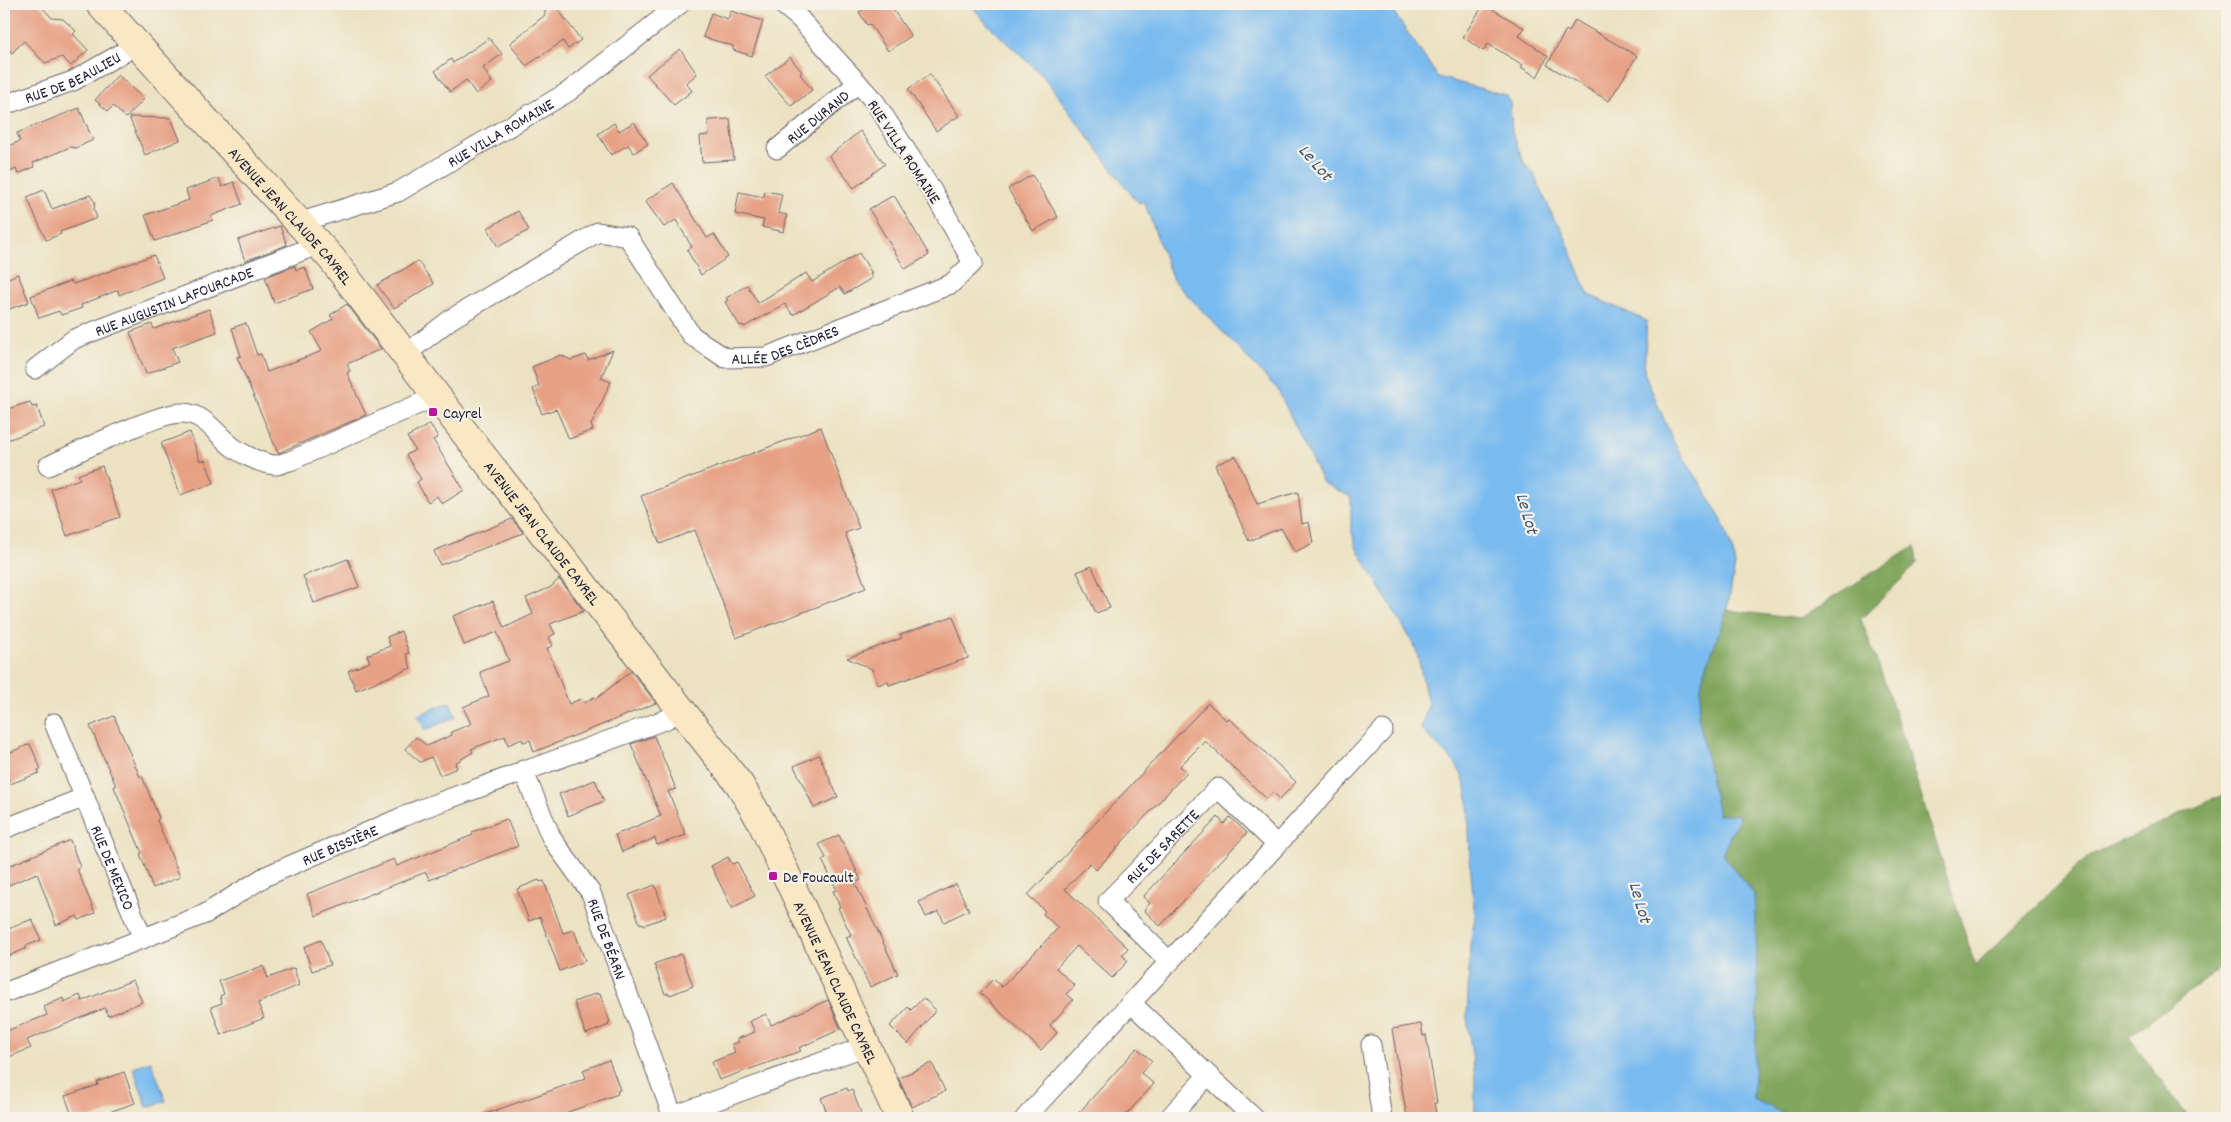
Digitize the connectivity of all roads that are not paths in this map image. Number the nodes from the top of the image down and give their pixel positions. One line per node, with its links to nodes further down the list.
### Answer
1 (100, 4): 4 (main road, AVENUE JEAN CLAUDE CAYREL)
2 (680, 4): 9 (street, RUE VILLA ROMAINE)
3 (782, 4): 5 (street, RUE VILLA ROMAINE)
4 (138, 44): 6 (street, RUE DE BEAULIEU); 9 (main road, AVENUE JEAN CLAUDE CAYREL)
5 (858, 83): 7 (street, RUE DURAND); 8 (street, RUE VILLA ROMAINE)
6 (4, 105)
7 (777, 149)
8 (944, 212): 11 (street, ALLÉE DES CÈDRES)
9 (301, 222): 10 (main road, AVENUE JEAN CLAUDE CAYREL)
10 (320, 244): 11 (main road, AVENUE JEAN CLAUDE CAYREL); 12 (street, RUE AUGUSTIN LAFOURCADE)
11 (406, 354): 13 (main road, AVENUE JEAN CLAUDE CAYREL)
12 (35, 369)
13 (436, 395): 14 (street); 15 (main road, AVENUE JEAN CLAUDE CAYREL)
14 (48, 466)
15 (681, 710): 18 (street, RUE BISSIÈRE); 27 (main road, AVENUE JEAN CLAUDE CAYREL)
16 (54, 723): 19 (street, RUE DE MEXICO)
17 (1383, 730): 21 (street)
18 (523, 770): 22 (street, RUE BISSIÈRE); 29 (street, RUE DE BÉARN)
19 (85, 797): 20 (street); 22 (street, RUE DE MEXICO)
20 (4, 829)
21 (1277, 845): 23 (street); 23 (street, RUE DE SARETTE)
22 (143, 939): 24 (street, RUE BISSIÈRE)
23 (1170, 962): 25 (street)
24 (4, 993)
25 (1131, 1004): 28 (street); 31 (street)
26 (1372, 1045): 34 (street)
27 (866, 1046): 29 (street); 30 (main road, AVENUE JEAN CLAUDE CAYREL)
28 (1208, 1076): 32 (street); 33 (street)
29 (671, 1118)
30 (900, 1118)
31 (1025, 1118)
32 (1169, 1118)
33 (1254, 1118)
34 (1382, 1118)

